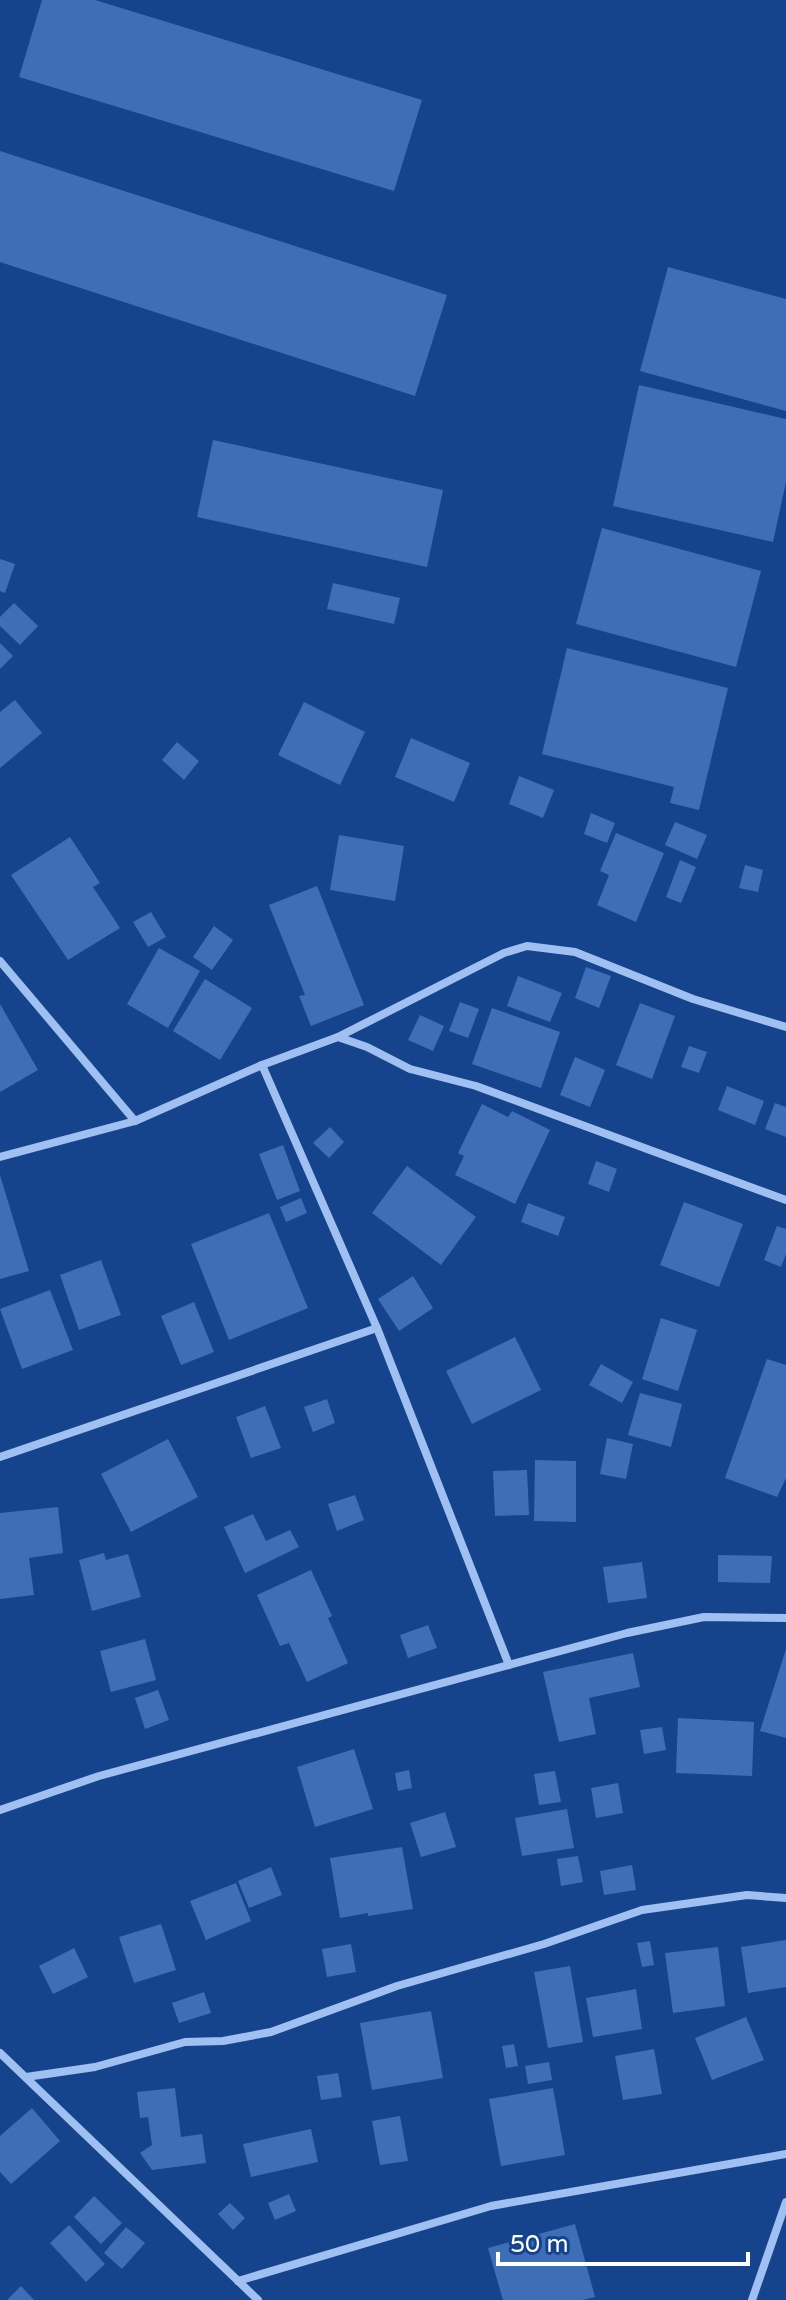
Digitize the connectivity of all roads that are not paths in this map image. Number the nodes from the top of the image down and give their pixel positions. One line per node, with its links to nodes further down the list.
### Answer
1 (0, 961): 5 (street)
2 (786, 1027): 3 (street)
3 (338, 1037): 4 (street); 7 (street)
4 (262, 1065): 5 (street); 8 (street)
5 (135, 1121): 6 (street)
6 (0, 1157)
7 (786, 1200)
8 (377, 1328): 9 (street); 11 (street)
9 (0, 1457)
10 (786, 1618): 11 (street)
11 (509, 1665): 12 (street)
12 (0, 1810)
13 (786, 1898): 15 (street)
14 (0, 2053): 15 (street)
15 (26, 2077): 18 (street)
16 (786, 2154): 18 (street)
17 (786, 2202): 20 (street)
18 (238, 2281): 19 (street)
19 (258, 2300)
20 (752, 2300)

